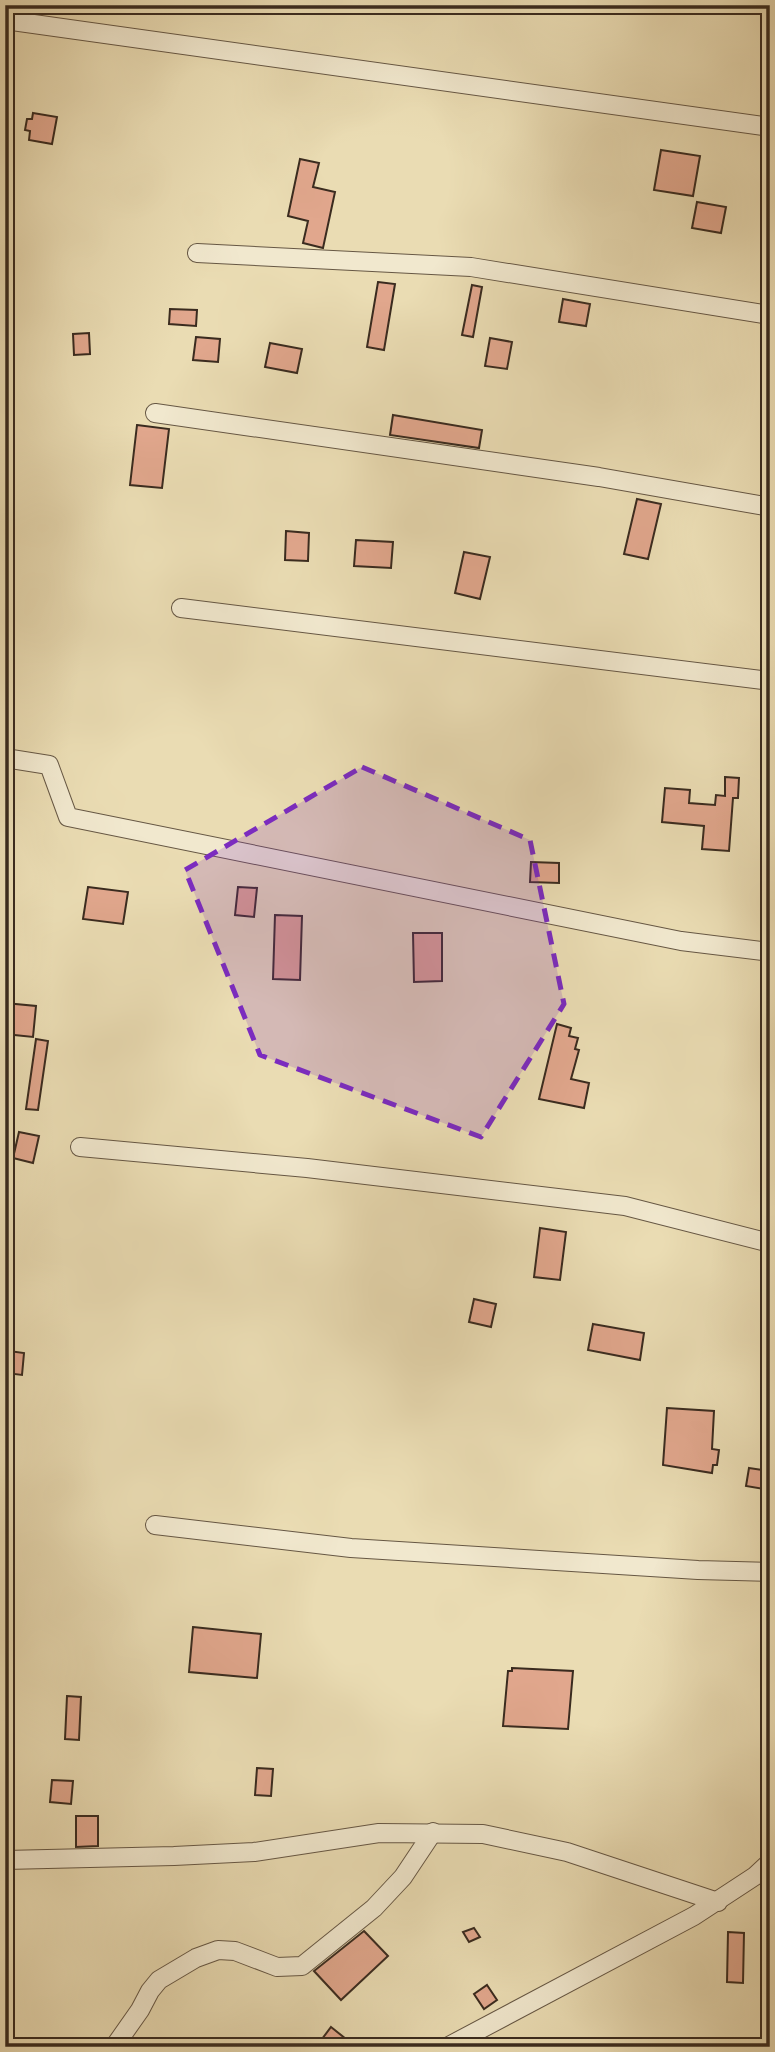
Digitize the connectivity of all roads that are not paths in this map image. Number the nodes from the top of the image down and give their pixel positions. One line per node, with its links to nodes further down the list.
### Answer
1 (5, 20): 2 (street)
2 (770, 127)
3 (197, 253): 4 (street)
4 (770, 315)
5 (156, 412): 6 (street)
6 (770, 507)
7 (181, 608): 8 (street)
8 (770, 681)
9 (5, 758): 10 (street)
10 (770, 952)
11 (80, 1147): 12 (street)
12 (770, 1243)
13 (156, 1525): 14 (street)
14 (770, 1572)
15 (433, 1832): 16 (street); 18 (street); 19 (street)
16 (5, 1860)
17 (770, 1862): 18 (street)
18 (718, 1902): 20 (street)
19 (114, 2047)
20 (447, 2047)

